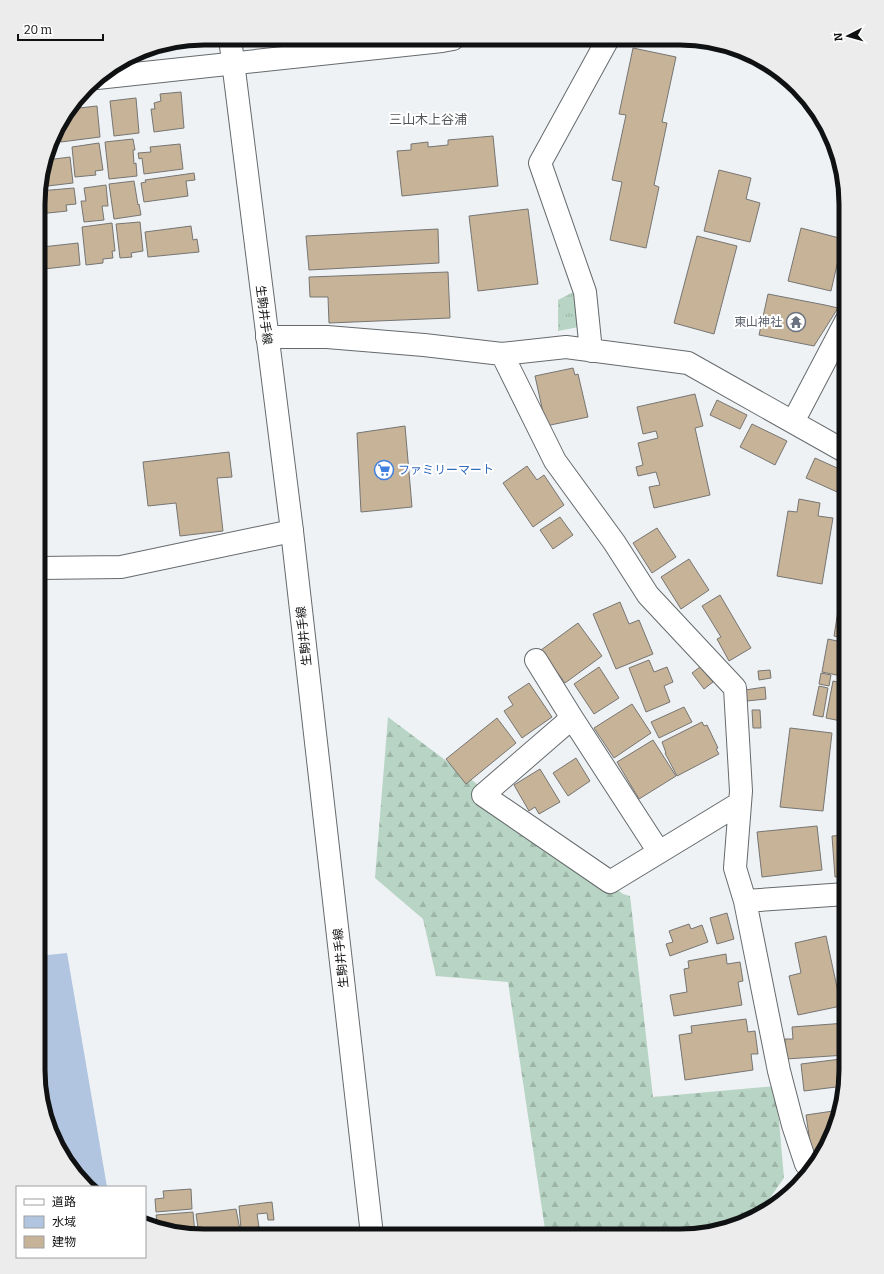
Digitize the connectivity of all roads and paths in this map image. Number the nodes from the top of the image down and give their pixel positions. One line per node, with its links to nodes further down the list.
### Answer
1 (231, 45): 4 (street, 生駒井手線)
2 (414, 45): 4 (street)
3 (605, 45): 8 (street)
4 (233, 64): 5 (street); 7 (street, 生駒井手線)
5 (109, 77)
6 (839, 334): 10 (street)
7 (267, 337): 9 (street); 12 (street, 生駒井手線)
8 (591, 351): 9 (street); 10 (street)
9 (502, 354): 16 (street)
10 (793, 422): 11 (street)
11 (839, 448)
12 (292, 531): 13 (street); 21 (street, 生駒井手線)
13 (45, 568)
14 (536, 660): 15 (street)
15 (572, 718): 17 (street); 17 (street)
16 (740, 803): 17 (street); 19 (street)
17 (659, 852)
18 (839, 894): 19 (street)
19 (745, 901): 20 (street)
20 (807, 1165)
21 (371, 1229)

